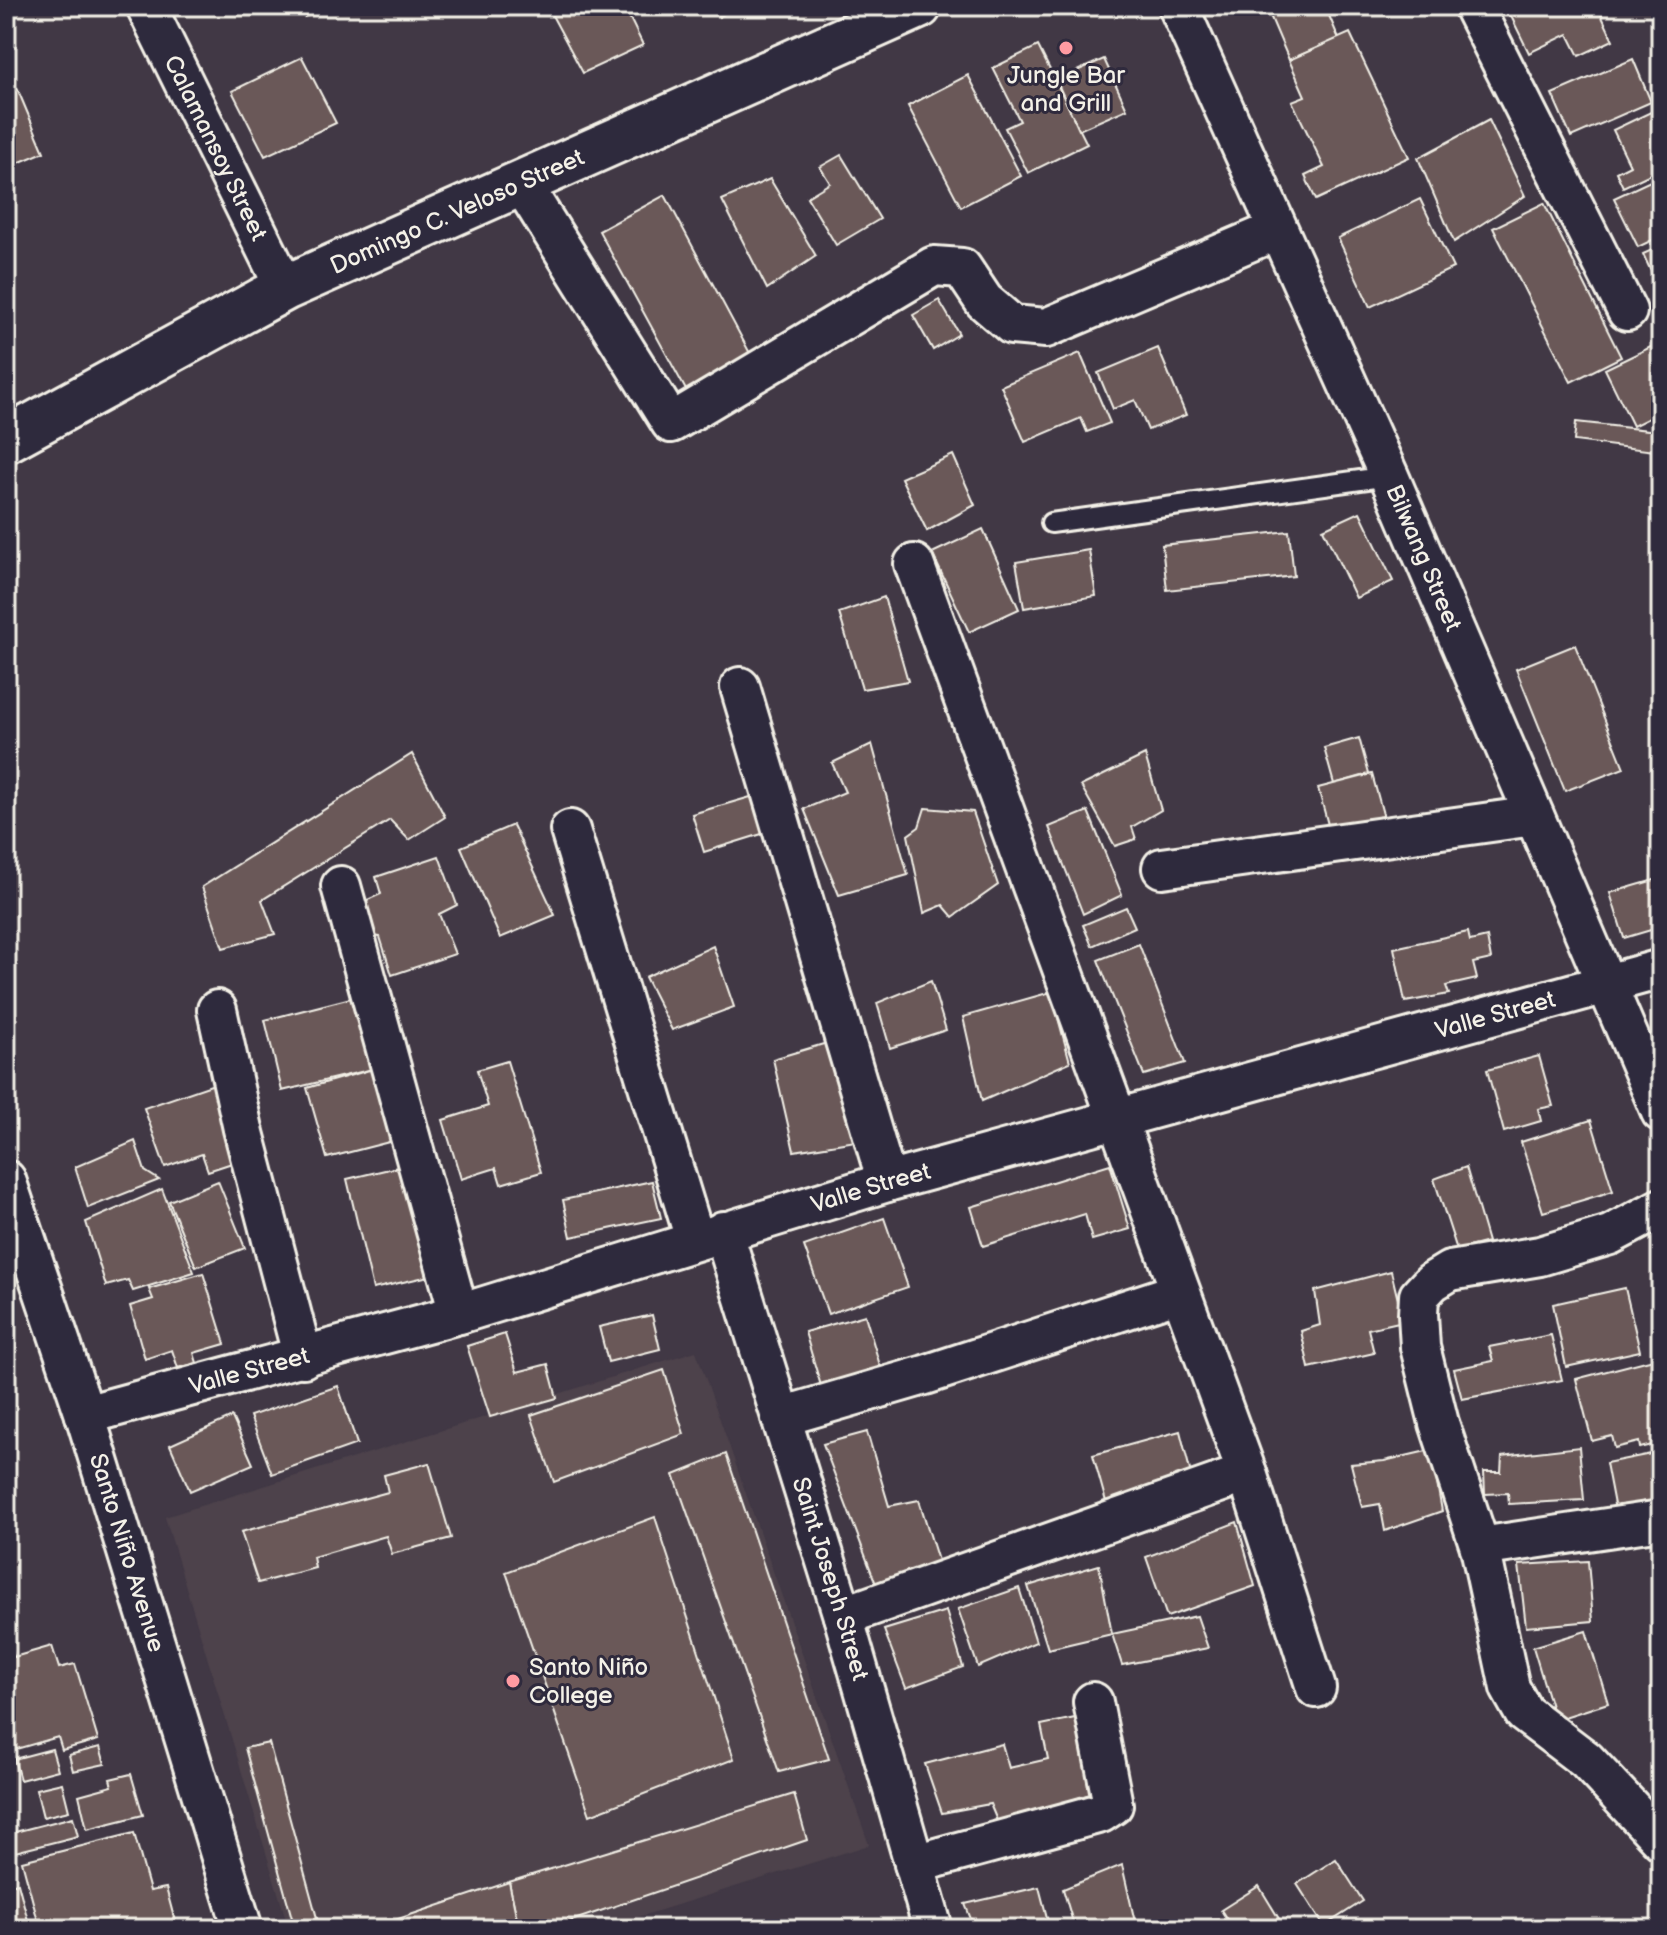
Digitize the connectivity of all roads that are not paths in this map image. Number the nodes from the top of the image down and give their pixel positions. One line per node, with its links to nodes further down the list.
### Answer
1 (146, 6): 7 (street, Calamansoy Street)
2 (919, 6): 5 (main road, Domingo C. Veloso Street)
3 (1178, 6): 6 (street, Bilwang Street)
4 (1473, 6): 8 (street)
5 (522, 184): 6 (street); 7 (main road, Domingo C. Veloso Street)
6 (1277, 230): 10 (street, Bilwang Street)
7 (285, 288): 9 (main road, Domingo C. Veloso Street)
8 (1627, 311)
9 (6, 440)
10 (1389, 476): 11 (lane); 14 (street, Bilwang Street)
11 (1051, 523)
12 (914, 564): 22 (street)
13 (740, 687): 24 (street)
14 (1534, 816): 16 (street); 19 (street, Bilwang Street)
15 (570, 830): 26 (street, Saint Joseph Street)
16 (1162, 868)
17 (341, 886): 28 (street)
18 (1661, 969): 19 (street, Valle Street)
19 (1607, 985): 21 (street, Bilwang Street); 22 (street, Valle Street)
20 (217, 1010): 29 (street)
21 (1661, 1112)
22 (1118, 1120): 24 (street, Valle Street); 27 (street)
23 (6, 1180): 30 (street, Santo Niño Avenue)
24 (887, 1182): 26 (street, Valle Street)
25 (1661, 1208): 34 (street)
26 (709, 1235): 28 (street, Valle Street); 31 (street, Saint Joseph Street)
27 (1180, 1292): 31 (street); 32 (street)
28 (459, 1314): 29 (street, Valle Street)
29 (303, 1358): 30 (street, Valle Street)
30 (85, 1415): 40 (street, Santo Niño Avenue)
31 (781, 1417): 35 (street, Saint Joseph Street)
32 (1247, 1473): 35 (street); 36 (street)
33 (1661, 1520): 34 (street)
34 (1480, 1547): 38 (street)
35 (843, 1616): 39 (street, Saint Joseph Street)
36 (1316, 1688)
37 (1093, 1702): 39 (street)
38 (1661, 1840)
39 (914, 1864): 41 (street, Saint Joseph Street)
40 (243, 1929)
41 (933, 1929)

